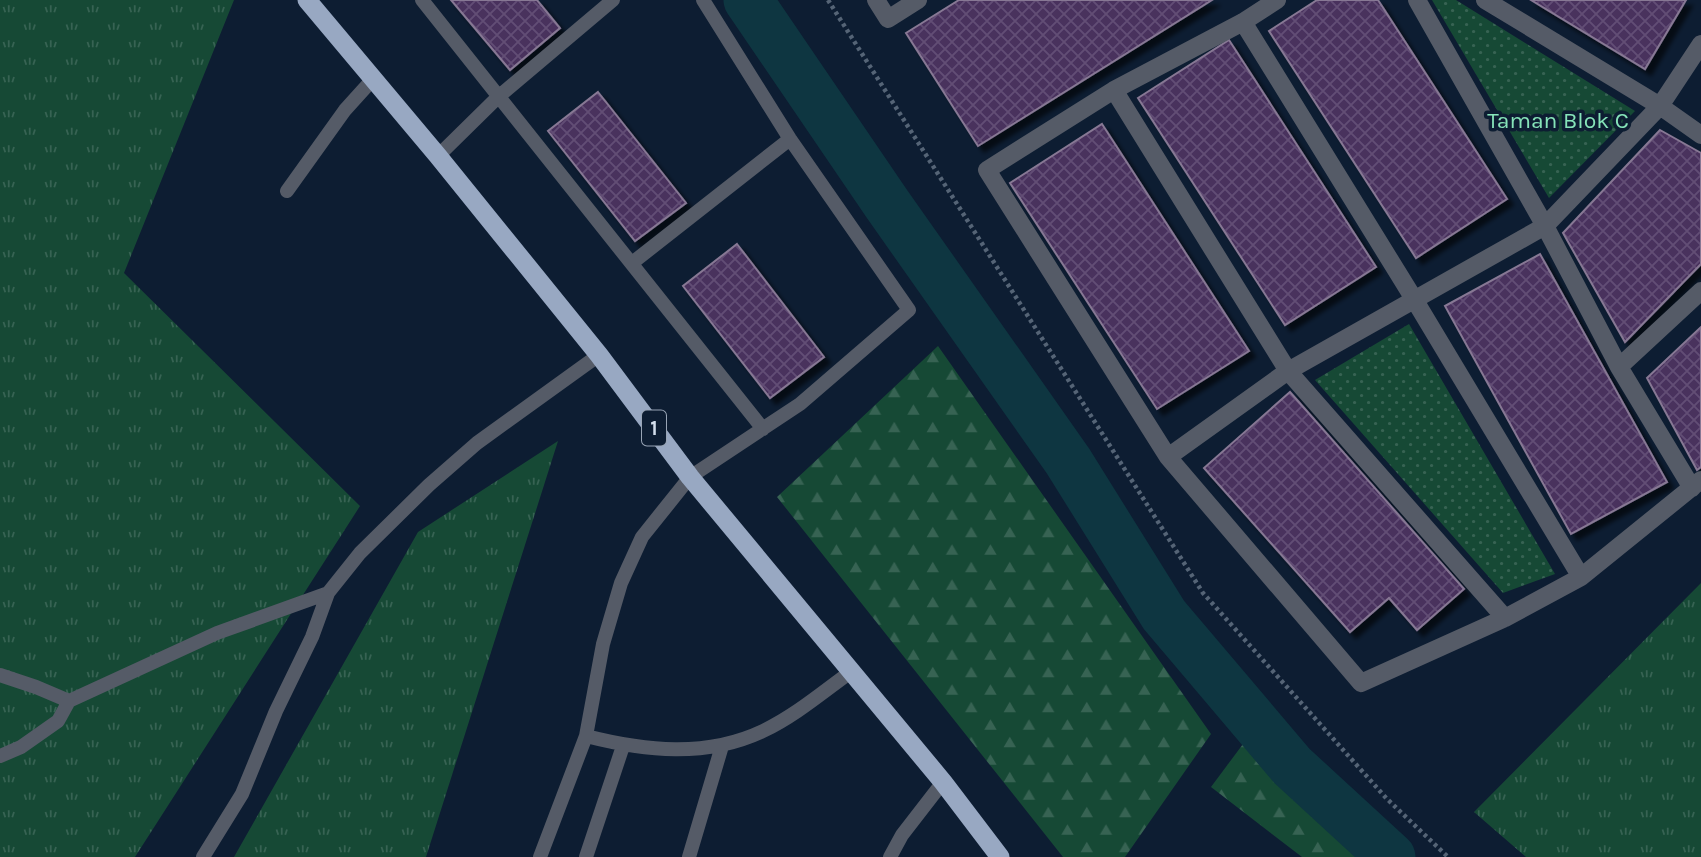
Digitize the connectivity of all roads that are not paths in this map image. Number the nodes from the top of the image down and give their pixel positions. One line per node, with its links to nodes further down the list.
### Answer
1 (307, 0): 12 (highway, 1)
2 (422, 0): 14 (lane)
3 (613, 0): 14 (lane)
4 (703, 0): 17 (lane)
5 (876, 0): 6 (street)
6 (918, 0)
7 (1277, 0): 10 (street)
8 (1417, 0): 20 (street)
9 (1485, 0): 15 (street)
10 (1243, 22): 13 (street); 23 (street)
11 (1701, 44): 15 (street)
12 (373, 79): 18 (highway, 1); 19 (lane)
13 (1114, 90): 26 (street); 28 (street)
14 (498, 97): 18 (lane); 21 (lane)
15 (1660, 107): 16 (street); 20 (street)
16 (1701, 135)
17 (790, 139): 21 (lane); 27 (lane)
18 (438, 156): 24 (highway, 1)
19 (287, 191)
20 (1545, 226): 23 (street); 25 (street)
21 (632, 262): 27 (lane)
22 (1701, 291): 25 (street)
23 (1414, 299): 26 (street); 31 (street)
24 (598, 355): 29 (highway, 1); 32 (lane)
25 (1619, 367): 30 (street)
26 (1287, 371): 28 (street); 33 (street)
27 (763, 429): 29 (lane)
28 (1168, 457): 33 (street)
29 (690, 477): 34 (highway, 1); 37 (lane)
30 (1696, 484): 31 (street)
31 (1581, 577): 33 (street)
32 (328, 593): 36 (lane); 42 (lane)
33 (1505, 618)
34 (852, 671): 39 (lane); 41 (highway, 1)
35 (0, 675): 36 (lane)
36 (69, 701): 40 (lane)
37 (586, 736): 38 (lane); 43 (lane)
38 (623, 746): 39 (lane); 44 (lane)
39 (722, 746): 45 (lane)
40 (0, 756)
41 (943, 782): 46 (lane); 47 (highway, 1)
42 (203, 857)
43 (540, 857)
44 (586, 857)
45 (689, 857)
46 (890, 857)
47 (1000, 857)

